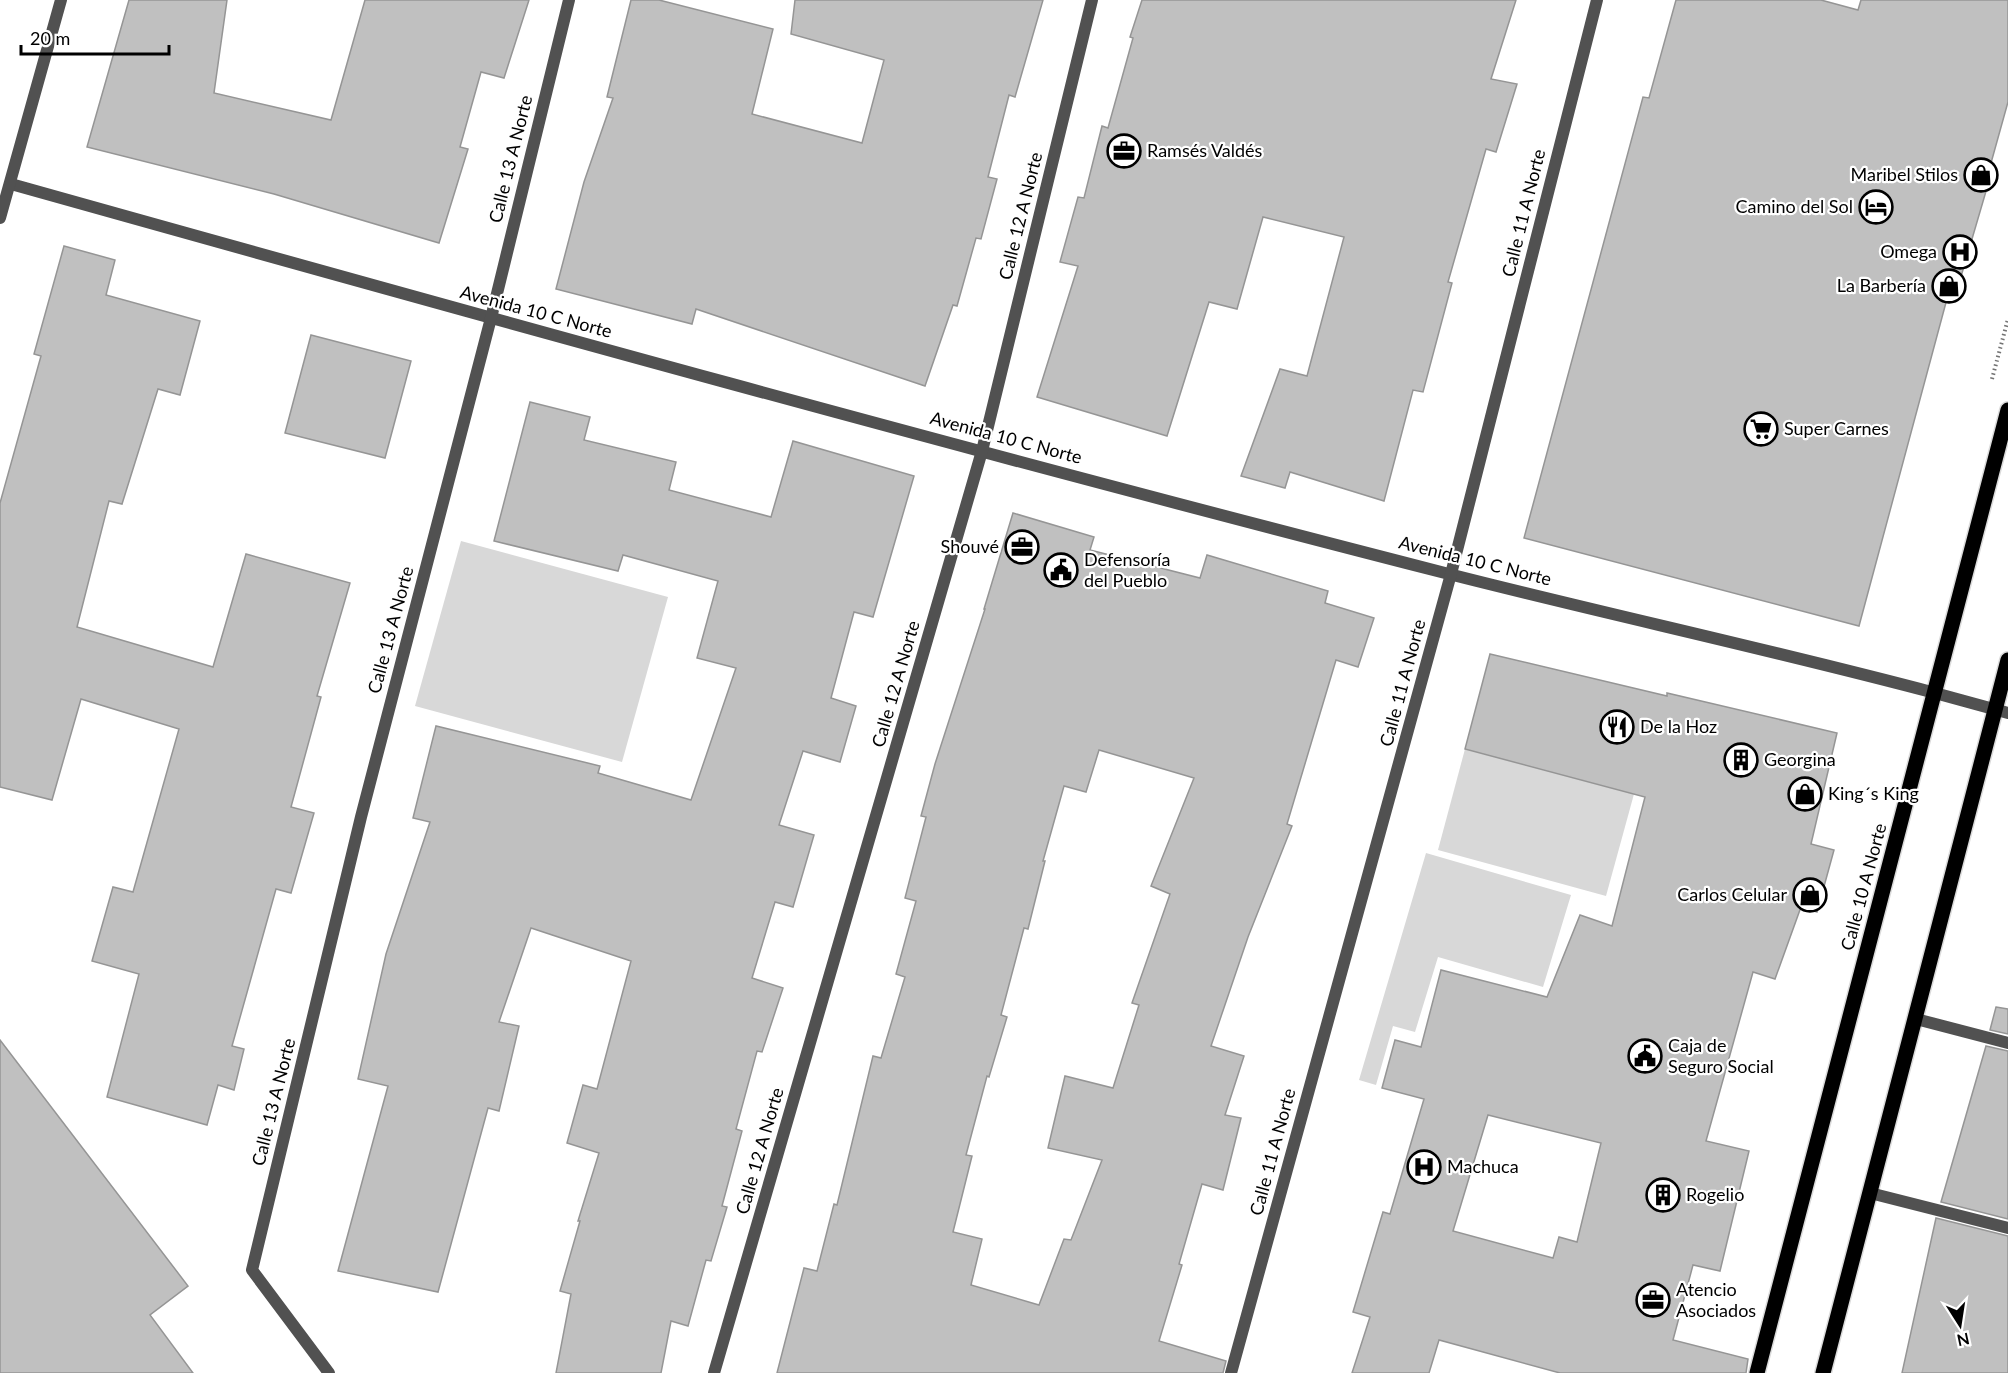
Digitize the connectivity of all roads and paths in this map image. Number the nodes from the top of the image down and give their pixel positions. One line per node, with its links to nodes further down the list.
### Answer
1 (61, 0): 5 (street)
2 (569, 0): 7 (street, Calle 13 A Norte)
3 (1092, 0): 9 (street, Calle 12 A Norte)
4 (1597, 0): 10 (street, Calle 11 A Norte)
5 (11, 184): 6 (street); 7 (street, Avenida 10 C Norte)
6 (0, 218)
7 (491, 318): 9 (street, Avenida 10 C Norte); 18 (street, Calle 13 A Norte)
8 (2008, 410): 12 (main road, Calle 10 A Norte)
9 (982, 450): 10 (street, Avenida 10 C Norte); 19 (street, Calle 12 A Norte)
10 (1451, 574): 12 (street, Avenida 10 C Norte); 20 (street, Calle 11 A Norte)
11 (2008, 660): 13 (main road)
12 (1935, 693): 13 (street, Avenida 10 C Norte); 21 (main road, Calle 10 A Norte)
13 (2002, 712): 14 (main road)
14 (1916, 1019): 15 (street); 16 (main road)
15 (2008, 1043)
16 (1870, 1193): 17 (street); 22 (main road)
17 (2008, 1228)
18 (328, 1373)
19 (714, 1373)
20 (1231, 1373)
21 (1757, 1373)
22 (1823, 1373)

